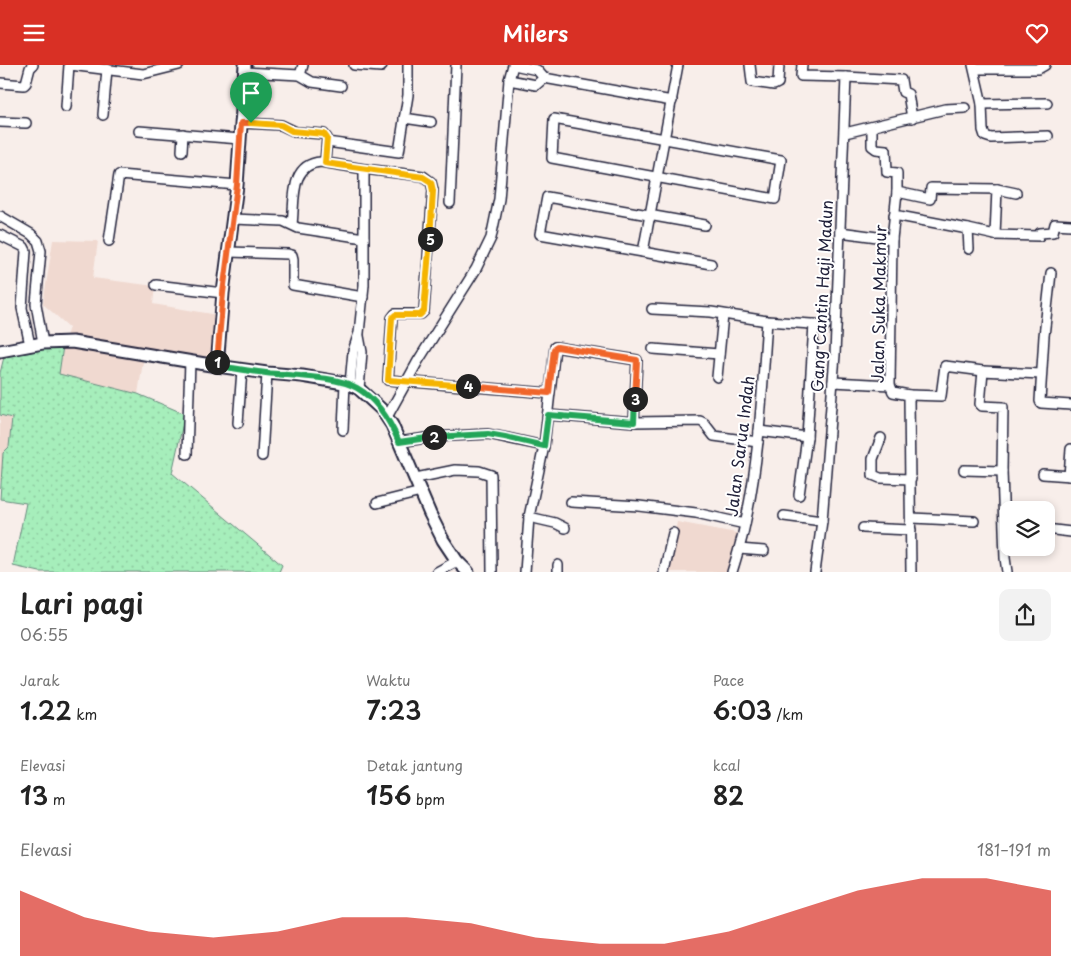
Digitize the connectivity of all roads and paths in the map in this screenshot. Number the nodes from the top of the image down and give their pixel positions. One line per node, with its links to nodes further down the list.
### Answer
1 (33, 65): 22 (street)
2 (69, 65): 16 (street); 27 (street)
3 (179, 65): 16 (street)
4 (303, 65): 18 (street)
5 (354, 65): 6 (street)
6 (382, 65)
7 (408, 65): 30 (street)
8 (456, 65): 53 (street)
9 (513, 65): 20 (street); 21 (street)
10 (678, 65): 24 (street)
11 (750, 65): 12 (street)
12 (779, 65)
13 (802, 65): 19 (street)
14 (1045, 65): 15 (street)
15 (974, 67): 25 (street)
16 (107, 69): 29 (street)
17 (245, 69): 18 (street); 35 (main road)
18 (300, 75): 23 (street)
19 (846, 77): 31 (street); 38 (street, Gang Cantin Haji Madun)
20 (544, 79): 21 (street); 24 (street)
21 (509, 80): 95 (street)
22 (0, 83)
23 (341, 86)
24 (672, 101): 42 (street)
25 (982, 103): 26 (street); 40 (street)
26 (1047, 103)
27 (66, 107)
28 (965, 108): 31 (street)
29 (103, 115)
30 (404, 118): 33 (street); 43 (street)
31 (912, 118): 36 (street)
32 (0, 122): 34 (street)
33 (431, 122)
34 (26, 123)
35 (241, 123): 41 (main road); 43 (street)
36 (872, 127): 38 (street); 51 (street, Jalan Suka Makmur)
37 (139, 131): 39 (street)
38 (845, 133): 62 (street, Gang Cantin Haji Madun)
39 (183, 135): 41 (street); 44 (street)
40 (1048, 136)
41 (240, 139): 49 (main road)
42 (665, 139): 48 (street); 48 (street); 48 (street)
43 (327, 142): 45 (street)
44 (182, 151)
45 (325, 163): 46 (street); 58 (street)
46 (364, 169): 65 (street); 95 (street)
47 (125, 171): 49 (street)
48 (657, 178): 55 (street)
49 (237, 184): 57 (main road); 67 (street)
50 (997, 189): 51 (street); 52 (street); 64 (street)
51 (897, 192): 56 (street, Jalan Suka Makmur)
52 (1016, 193)
53 (450, 203)
54 (0, 215): 73 (street)
55 (650, 215): 59 (street); 70 (street); 70 (street)
56 (894, 215): 61 (street); 66 (street, Jalan Suka Makmur)
57 (233, 219): 58 (street); 69 (main road)
58 (292, 224): 65 (street)
59 (705, 225)
60 (1071, 225): 64 (street)
61 (968, 229): 64 (street); 68 (street)
62 (840, 232): 66 (street); 96 (street, Gang Cantin Haji Madun)
63 (0, 235): 74 (street)
64 (995, 235)
65 (364, 238): 77 (street)
66 (892, 239): 98 (street, Jalan Suka Makmur)
67 (109, 241)
68 (969, 249)
69 (229, 252): 76 (main road); 77 (street)
70 (643, 252): 71 (street)
71 (711, 265)
72 (1051, 273): 93 (street)
73 (38, 279): 74 (street); 83 (street)
74 (24, 280): 84 (street)
75 (156, 285): 76 (street)
76 (223, 293): 89 (main road)
77 (363, 297): 97 (street)
78 (652, 309): 79 (street)
79 (723, 315): 80 (street); 87 (street)
80 (767, 321): 81 (street); 107 (street, Jalan Sarua Indah)
81 (814, 325): 82 (street); 108 (street)
82 (826, 325)
83 (43, 343): 84 (main road); 88 (main road)
84 (30, 345): 86 (main road)
85 (653, 349): 87 (street)
86 (0, 351)
87 (719, 354): 94 (street)
88 (190, 361): 89 (main road); 114 (street)
89 (217, 366): 90 (main road)
90 (242, 370): 92 (main road); 105 (street)
91 (983, 371): 93 (street); 100 (street); 117 (street)
92 (266, 373): 97 (main road); 115 (street)
93 (1041, 374): 101 (street)
94 (717, 377)
95 (407, 381): 99 (street); 103 (street)
96 (833, 382): 98 (street); 129 (street, Gang Cantin Haji Madun)
97 (351, 385): 103 (main road); 106 (street)
98 (890, 385): 100 (street, Jalan Suka Makmur)
99 (549, 393): 102 (street); 104 (street)
100 (909, 395): 121 (street)
101 (1071, 405)
102 (548, 415): 104 (street); 112 (street)
103 (387, 417): 110 (main road)
104 (634, 422): 111 (street)
105 (238, 423)
106 (344, 431)
107 (759, 431): 108 (street); 111 (street, Jalan Sarua Indah)
108 (806, 437): 123 (street)
109 (881, 438): 121 (street)
110 (399, 442): 112 (street); 120 (main road)
111 (758, 442): 131 (street, Jalan Sarua Indah)
112 (544, 446): 127 (street)
113 (1071, 449): 119 (street)
114 (188, 454)
115 (262, 456)
116 (964, 470): 117 (street)
117 (1002, 471): 141 (street)
118 (1043, 474): 119 (street)
119 (1070, 476)
120 (416, 478): 122 (main road); 144 (street)
121 (911, 479): 128 (street)
122 (421, 492): 125 (street); 140 (main road)
123 (799, 495)
124 (571, 502): 131 (street)
125 (377, 503)
126 (784, 516): 129 (street)
127 (529, 517): 132 (street); 145 (street)
128 (912, 519): 130 (street); 135 (street)
129 (822, 521): 148 (street, Gang Cantin Haji Madun)
130 (974, 521)
131 (745, 524): 138 (street, Jalan Sarua Indah)
132 (565, 528)
133 (863, 528): 135 (street)
134 (1055, 530): 136 (street)
135 (912, 531): 149 (street)
136 (1071, 532)
137 (673, 533): 146 (street)
138 (739, 549): 139 (street); 147 (street, Jalan Sarua Indah)
139 (764, 551)
140 (457, 561): 142 (street); 143 (main road)
141 (1007, 568)
142 (437, 572)
143 (468, 572)
144 (492, 572)
145 (525, 572)
146 (664, 572)
147 (733, 572)
148 (815, 572)
149 (911, 572)

